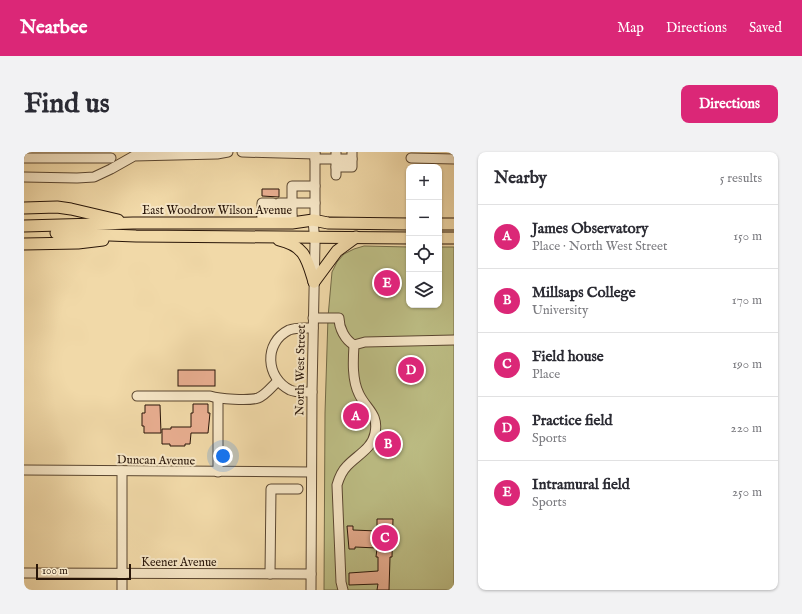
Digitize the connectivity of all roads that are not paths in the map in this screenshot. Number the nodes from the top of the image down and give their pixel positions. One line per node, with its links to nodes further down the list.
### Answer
1 (228, 152): 4 (street)
2 (242, 152): 3 (street)
3 (294, 152): 6 (street)
4 (181, 153): 12 (street)
5 (110, 155): 8 (street); 12 (street)
6 (315, 155): 11 (street); 14 (street, North West Street)
7 (352, 155): 11 (street)
8 (24, 158)
9 (412, 159): 10 (street)
10 (454, 159)
11 (336, 163)
12 (111, 169): 13 (street)
13 (24, 176)
14 (315, 186): 15 (street); 16 (street, North West Street)
15 (292, 203): 16 (street); 19 (street); 20 (street)
16 (315, 203): 21 (street, North West Street)
17 (24, 208): 18 (main road)
18 (40, 208): 22 (main road); 27 (main road)
19 (262, 219): 20 (main road, East Woodrow Wilson Avenue); 22 (main road, East Woodrow Wilson Avenue)
20 (292, 219): 21 (main road, East Woodrow Wilson Avenue)
21 (313, 220): 23 (main road, East Woodrow Wilson Avenue); 31 (street, North West Street)
22 (132, 223): 27 (main road, East Woodrow Wilson Avenue)
23 (406, 224)
24 (442, 224): 25 (main road)
25 (454, 224)
26 (24, 226): 27 (main road, East Woodrow Wilson Avenue)
27 (44, 226)
28 (24, 233): 29 (main road)
29 (136, 236): 30 (main road); 36 (main road)
30 (267, 237): 31 (main road); 37 (main road)
31 (315, 237): 32 (main road); 37 (street, North West Street)
32 (356, 237): 33 (main road); 37 (main road)
33 (406, 238)
34 (442, 238): 35 (main road)
35 (454, 238)
36 (24, 244)
37 (314, 282): 38 (street, North West Street)
38 (313, 318): 39 (street, North West Street); 41 (street)
39 (313, 328): 42 (street); 43 (street, North West Street)
40 (454, 340): 41 (street)
41 (354, 345): 59 (street)
42 (278, 381): 43 (street); 45 (street)
43 (312, 392): 50 (street, North West Street)
44 (137, 396): 45 (street)
45 (218, 398): 48 (street)
46 (24, 470): 47 (street, Duncan Avenue)
47 (122, 471): 48 (street, Duncan Avenue); 54 (street)
48 (218, 472): 49 (street, Duncan Avenue)
49 (283, 472): 50 (street, Duncan Avenue); 51 (street)
50 (311, 472): 56 (street, North West Street)
51 (283, 489): 52 (street); 55 (street)
52 (298, 489)
53 (24, 573): 54 (street, Keener Avenue)
54 (122, 573): 55 (street, Keener Avenue); 57 (street)
55 (270, 574): 56 (street, Keener Avenue)
56 (311, 574): 58 (street, North West Street)
57 (122, 590)
58 (310, 590)
59 (343, 590)

